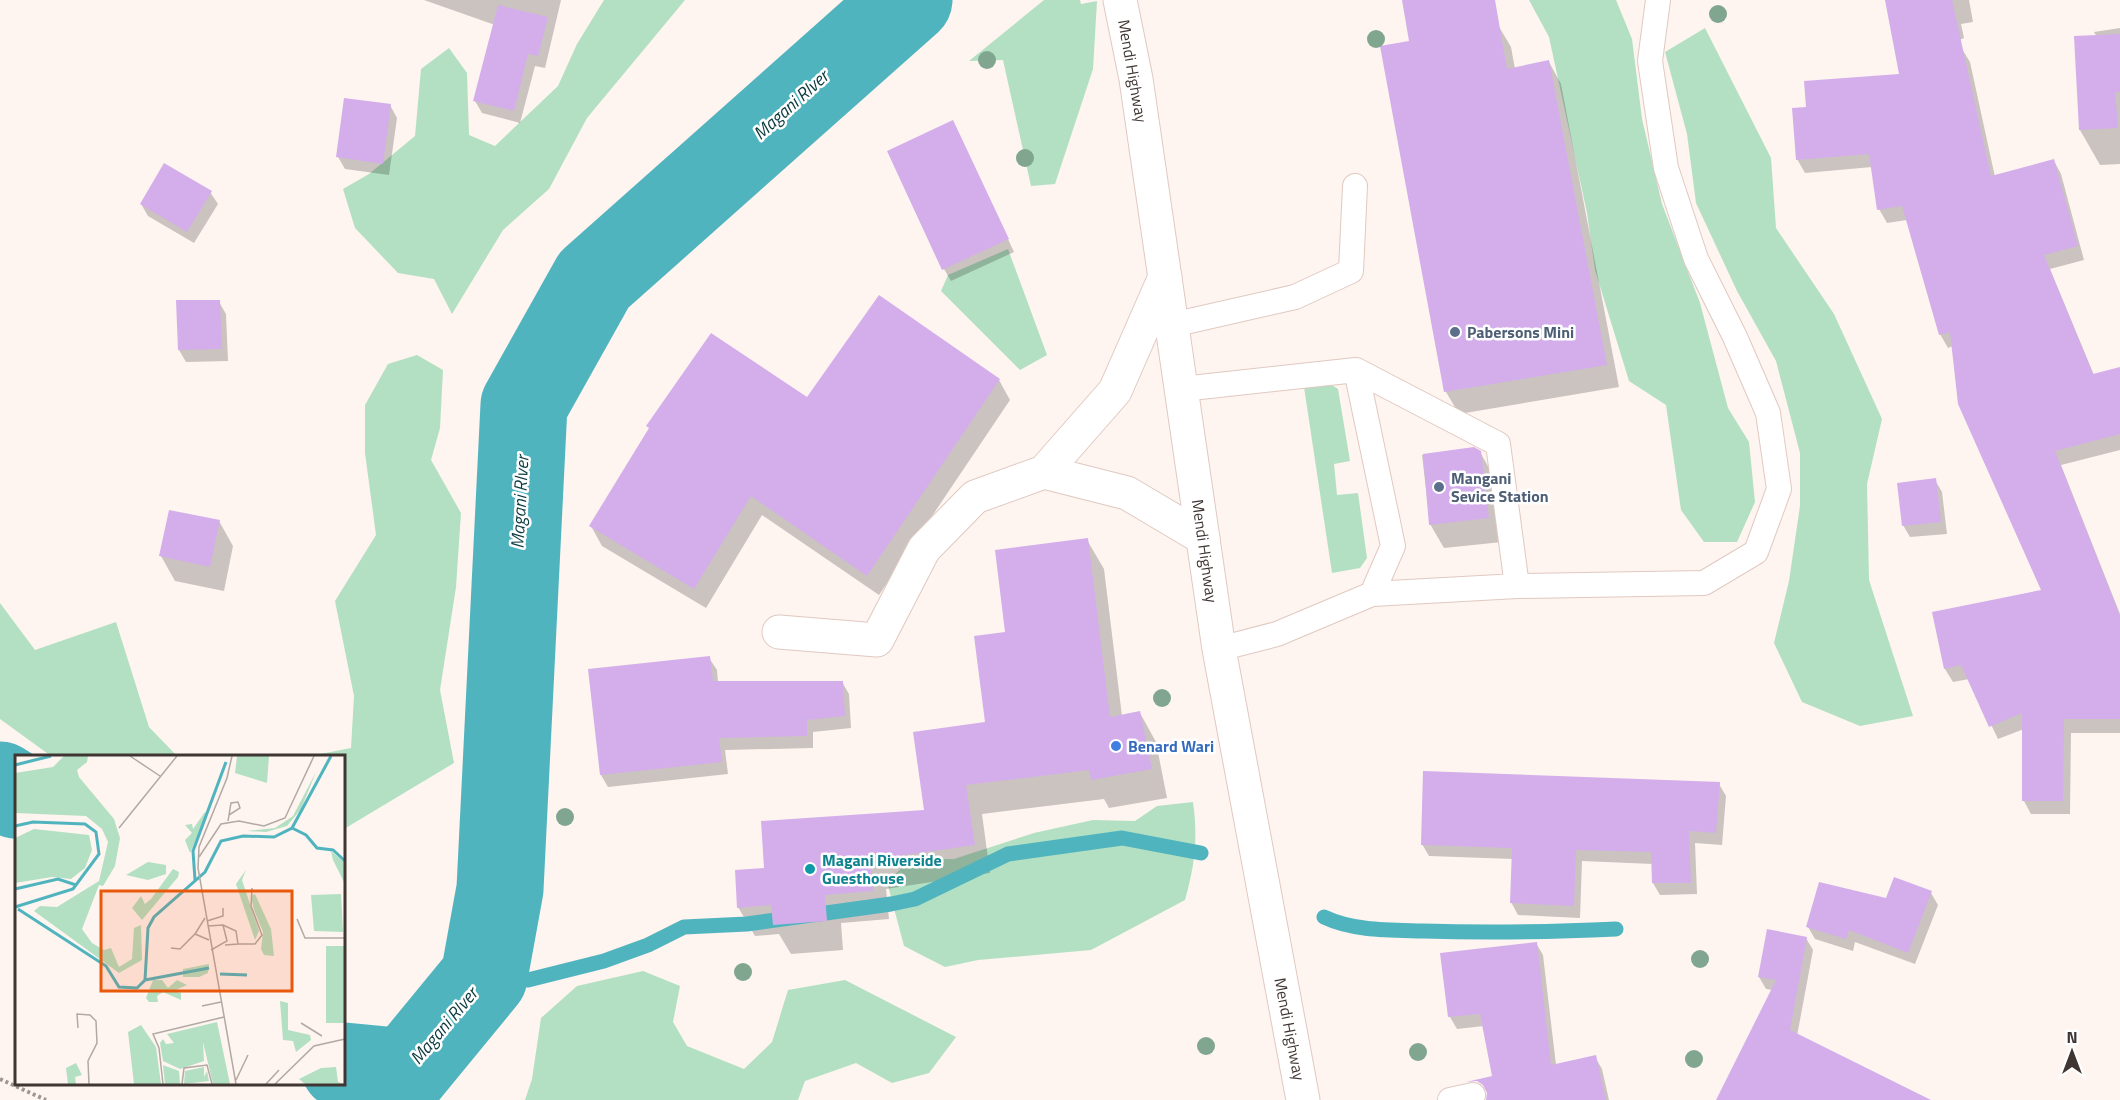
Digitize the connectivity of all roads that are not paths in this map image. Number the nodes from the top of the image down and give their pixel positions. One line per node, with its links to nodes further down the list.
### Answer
1 (1658, 0): 10 (lane)
2 (1120, 1): 4 (main road, Mendi Highway)
3 (1354, 186): 5 (lane)
4 (1165, 277): 5 (main road, Mendi Highway); 8 (main road)
5 (1172, 325): 7 (main road, Mendi Highway)
6 (1356, 370): 7 (lane); 10 (lane); 11 (lane)
7 (1182, 389): 9 (main road, Mendi Highway)
8 (1044, 472): 9 (main road); 12 (main road)
9 (1203, 538): 13 (main road, Mendi Highway)
10 (1517, 586): 11 (lane)
11 (1372, 594): 13 (lane)
12 (779, 632)
13 (1219, 649): 14 (main road, Mendi Highway)
14 (1304, 1100)

